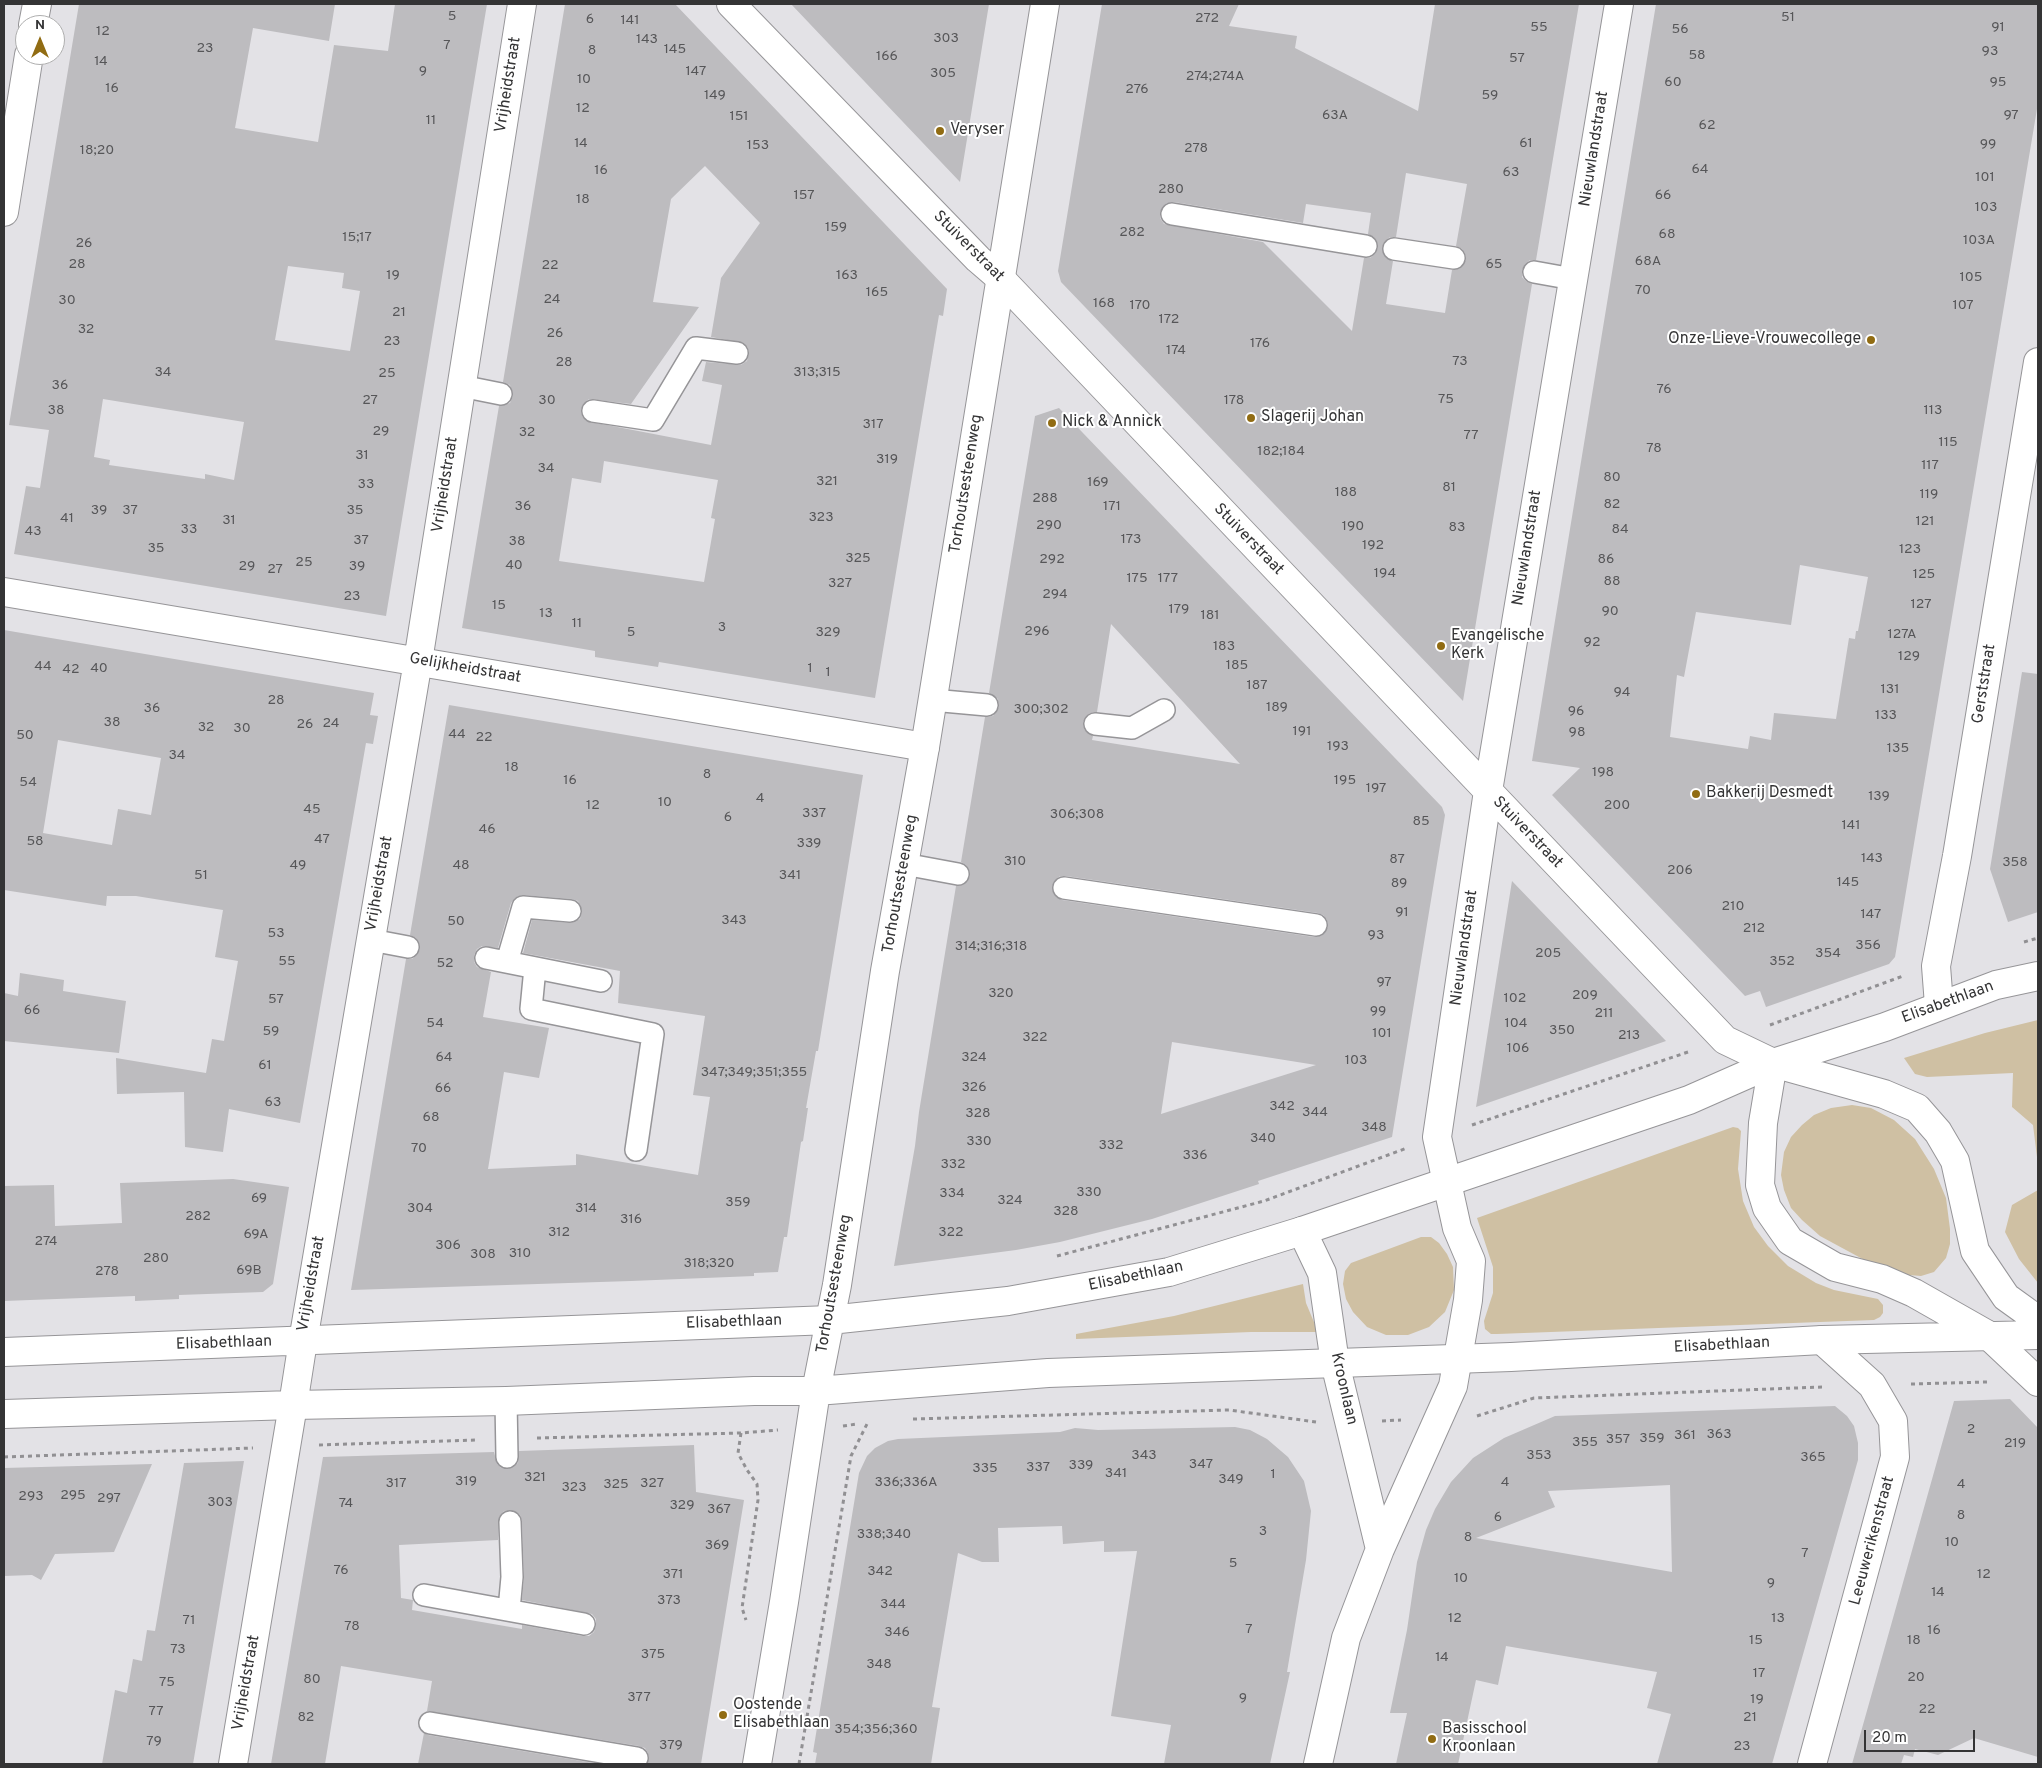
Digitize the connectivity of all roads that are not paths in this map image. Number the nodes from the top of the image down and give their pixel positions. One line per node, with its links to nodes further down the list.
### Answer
1 (522, 4): 16 (street, Vrijheidstraat)
2 (731, 4): 12 (street, Stuiverstraat)
3 (1045, 4): 12 (street, Torhoutsesteenweg)
4 (1619, 4): 13 (street, Nieuwlandstraat)
5 (27, 65): 6 (street)
6 (4, 212)
7 (1172, 214): 8 (lane)
8 (1366, 246)
9 (1394, 249): 10 (lane)
10 (1454, 258)
11 (1534, 272): 13 (lane)
12 (1000, 278): 21 (street, Torhoutsesteenweg); 26 (street, Stuiverstraat)
13 (1573, 279): 26 (street, Nieuwlandstraat)
14 (737, 353): 18 (lane)
15 (2038, 362): 39 (street, Gerststraat)
16 (461, 386): 17 (lane); 20 (street, Vrijheidstraat)
17 (501, 394)
18 (593, 410)
19 (4, 592): 20 (street, Gelijkheidstraat)
20 (418, 660): 25 (street, Gelijkheidstraat); 32 (street, Vrijheidstraat)
21 (932, 700): 22 (lane); 25 (street, Torhoutsesteenweg)
22 (986, 705)
23 (1164, 710): 24 (lane)
24 (1095, 724)
25 (925, 747): 27 (street, Torhoutsesteenweg)
26 (1488, 791): 40 (street, Stuiverstraat); 42 (street, Nieuwlandstraat)
27 (904, 864): 28 (lane); 44 (street, Torhoutsesteenweg)
28 (958, 874)
29 (1064, 888): 31 (lane)
30 (570, 910): 35 (lane)
31 (1316, 925)
32 (371, 940): 33 (lane); 49 (street, Vrijheidstraat)
33 (408, 947)
34 (486, 958): 35 (lane)
35 (506, 962): 36 (lane)
36 (535, 968): 38 (lane); 41 (lane)
37 (2038, 976): 39 (street, Elisabethlaan)
38 (601, 981)
39 (1940, 1005): 40 (street, Elisabethlaan)
40 (1774, 1062): 42 (street, Elisabethlaan); 45 (street); 47 (street)
41 (636, 1150)
42 (1447, 1182): 43 (street, Elisabethlaan); 51 (street)
43 (1302, 1231): 44 (street, Elisabethlaan); 52 (street, Kroonlaan)
44 (830, 1320): 49 (street, Elisabethlaan); 54 (street, Torhoutsesteenweg)
45 (2038, 1320)
46 (2038, 1334): 47 (street, Elisabethlaan)
47 (1988, 1336): 48 (street, Elisabethlaan); 53 (street)
48 (1822, 1340): 51 (street, Elisabethlaan); 69 (street, Leeuwerikenstraat)
49 (303, 1341): 50 (street, Elisabethlaan); 56 (street, Vrijheidstraat)
50 (4, 1352)
51 (1457, 1358): 52 (street, Elisabethlaan); 60 (street)
52 (1335, 1363): 54 (street, Elisabethlaan); 60 (street, Kroonlaan)
53 (2037, 1381)
54 (816, 1391): 55 (street, Elisabethlaan); 67 (street, Torhoutsesteenweg)
55 (506, 1401): 56 (street, Elisabethlaan); 58 (lane)
56 (293, 1405): 57 (street, Elisabethlaan); 66 (street, Vrijheidstraat)
57 (4, 1414)
58 (506, 1448)
59 (510, 1522): 62 (lane)
60 (1380, 1550): 68 (street)
61 (424, 1595): 62 (lane)
62 (509, 1610): 63 (lane)
63 (584, 1624)
64 (430, 1722): 65 (lane)
65 (637, 1758)
66 (233, 1764)
67 (757, 1764)
68 (1318, 1764)
69 (1812, 1764)

